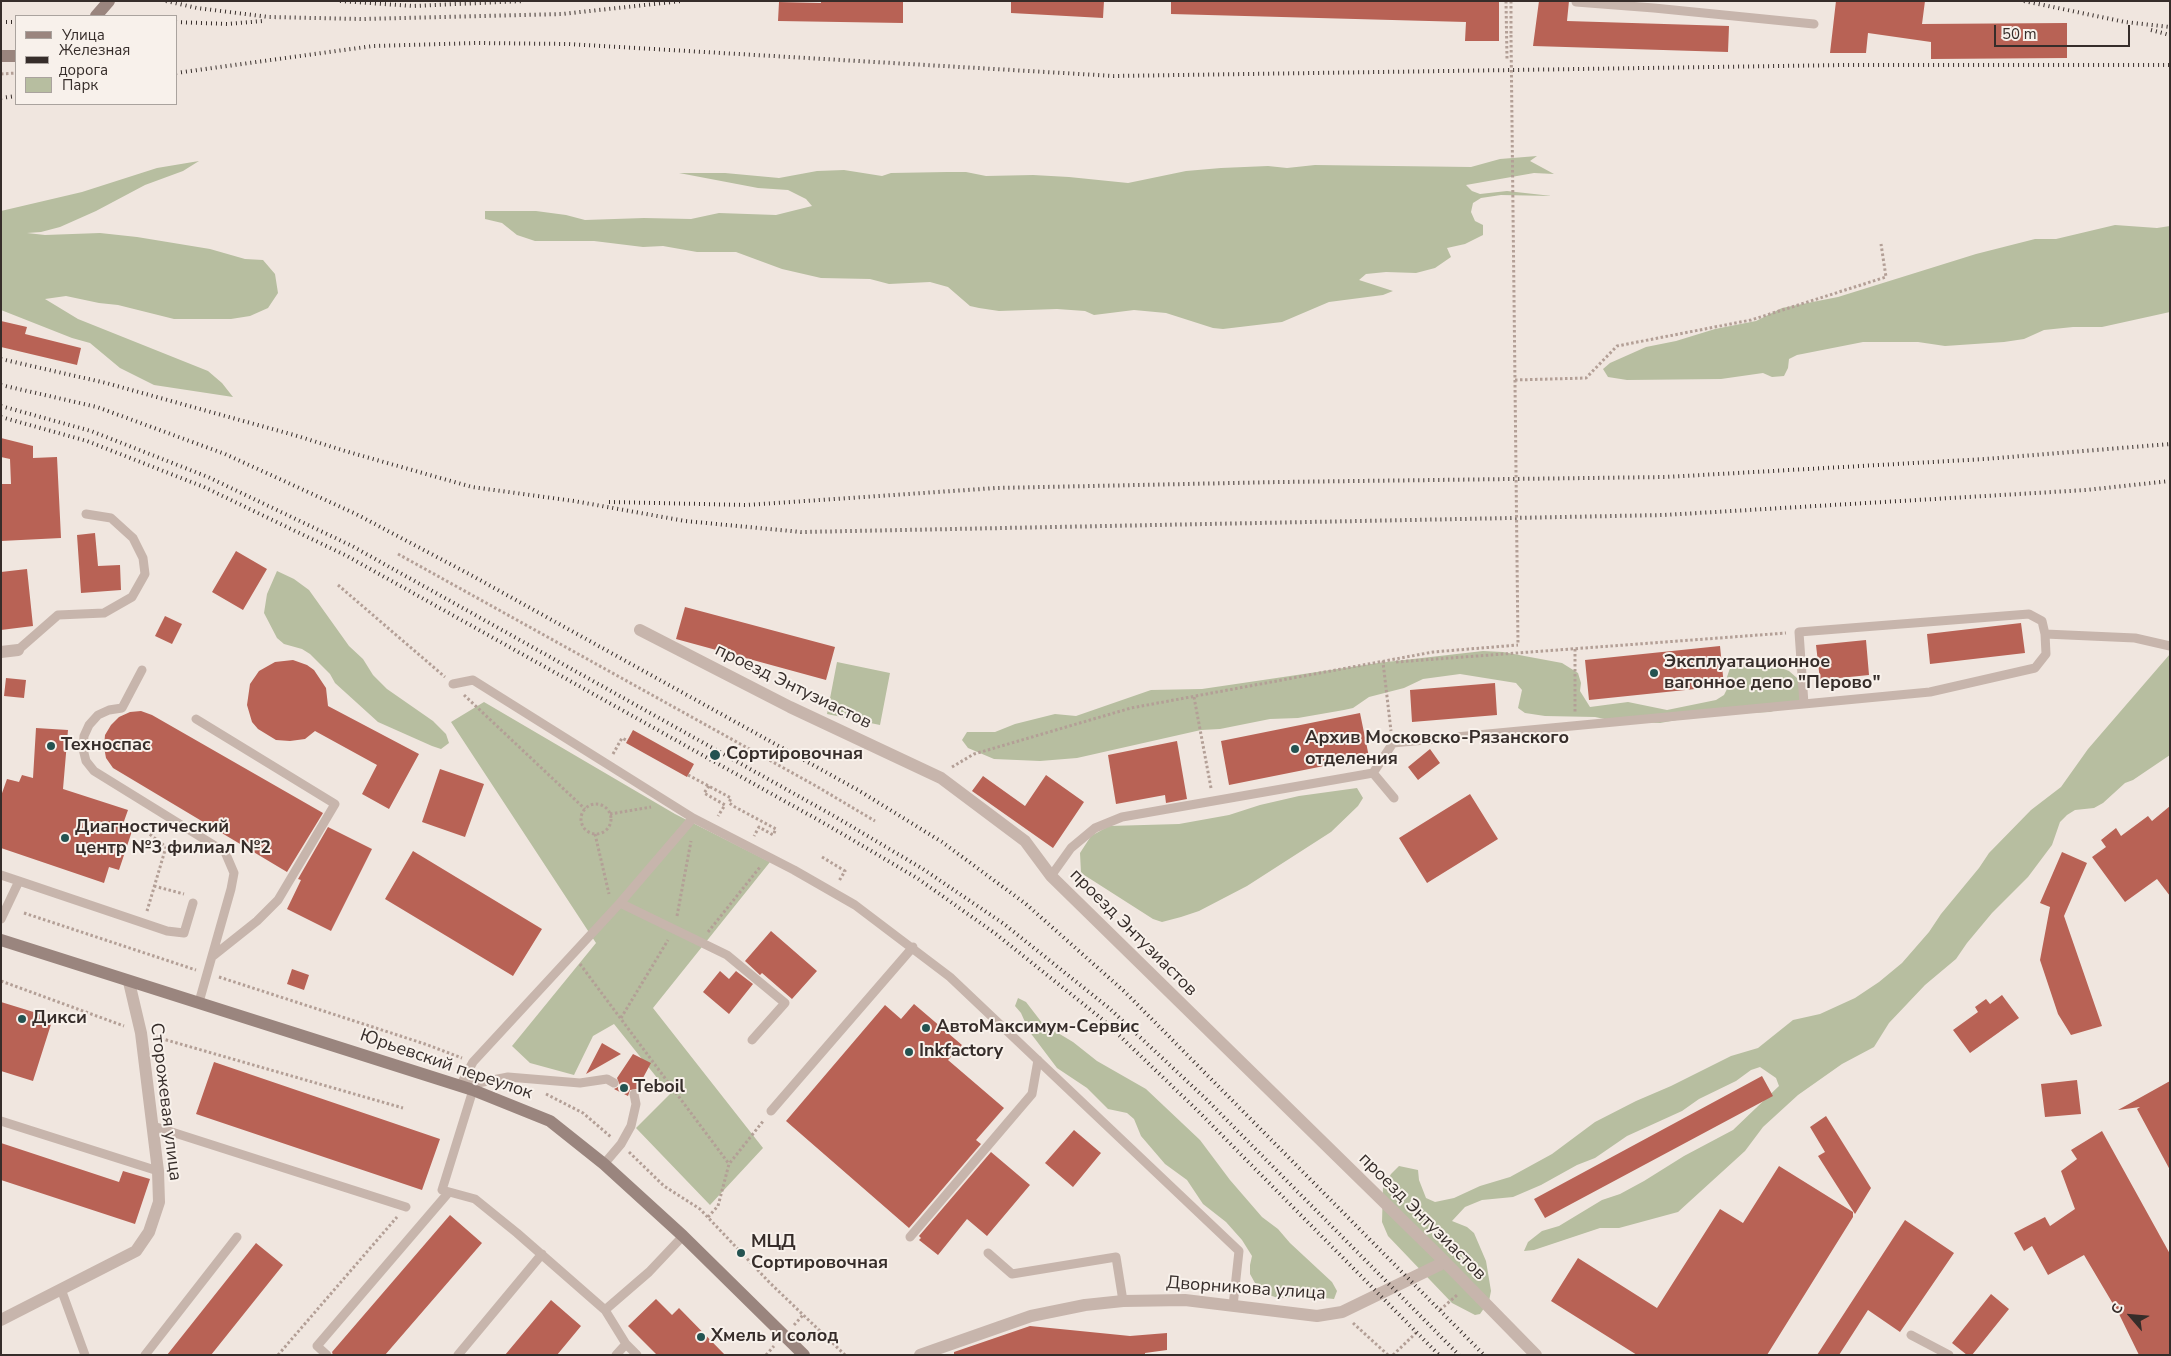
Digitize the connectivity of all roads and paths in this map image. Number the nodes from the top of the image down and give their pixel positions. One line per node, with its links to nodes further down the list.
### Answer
1 (109, 1): 6 (street)
2 (1506, 1): 10 (path)
3 (1510, 1): 14 (path, bridge)
4 (1576, 2): 5 (lane)
5 (1654, 4): 7 (lane)
6 (97, 15)
7 (1814, 24)
8 (1, 56): 9 (street)
9 (15, 56)
10 (1506, 59)
11 (15, 73): 12 (path)
12 (1, 74)
13 (1881, 244): 14 (path)
14 (1515, 380): 25 (path, bridge)
15 (86, 514): 23 (lane)
16 (398, 554): 46 (path)
17 (338, 585): 27 (path)
18 (640, 630): 37 (street, проезд Энтузиастов)
19 (1799, 632): 20 (lane); 22 (path); 29 (lane)
20 (2046, 634): 21 (lane); 29 (lane)
21 (2170, 646)
22 (1575, 649): 25 (path); 31 (path)
23 (18, 650): 24 (street)
24 (1, 652)
25 (1383, 662): 28 (path); 33 (path)
26 (142, 670): 67 (lane)
27 (453, 684): 41 (lane); 43 (path)
28 (1194, 697): 37 (path); 40 (path)
29 (1804, 704): 31 (lane)
30 (196, 719): 67 (lane)
31 (1576, 726): 33 (lane)
32 (628, 740): 34 (path)
33 (1393, 743): 35 (lane)
34 (616, 750)
35 (1373, 773): 39 (lane); 40 (lane)
36 (688, 775): 38 (path)
37 (941, 778): 54 (street, проезд Энтузиастов)
38 (708, 786): 42 (path); 48 (path)
39 (1394, 798)
40 (1213, 801): 54 (lane)
41 (671, 804): 44 (path); 45 (lane)
42 (724, 805)
43 (585, 810): 44 (path); 49 (path)
44 (610, 814): 49 (path)
45 (693, 818): 50 (lane); 58 (lane); 62 (path)
46 (875, 821)
47 (142, 828): 56 (path)
48 (776, 829)
49 (595, 834): 58 (path)
50 (769, 857): 64 (path); 65 (lane)
51 (822, 857): 52 (path)
52 (845, 871)
53 (1, 875): 55 (lane)
54 (1051, 876): 96 (street, проезд Энтузиастов)
55 (19, 881): 60 (lane); 61 (lane)
56 (154, 886): 57 (path); 61 (path)
57 (193, 903): 61 (lane)
58 (616, 906): 62 (lane); 66 (lane)
59 (24, 913): 68 (path)
60 (1, 919)
61 (143, 923)
62 (674, 930): 64 (lane); 72 (path)
63 (1, 940): 70 (street, Юрьевский переулок)
64 (700, 943): 74 (lane)
65 (913, 947): 76 (lane); 82 (lane)
66 (572, 954): 72 (path); 78 (lane)
67 (212, 957): 68 (lane)
68 (206, 973): 71 (lane); 75 (path)
69 (1, 981): 73 (path)
70 (129, 982): 71 (street, Юрьевский переулок); 73 (street, Сторожевая улица)
71 (199, 1002): 78 (street, Юрьевский переулок)
72 (621, 1018): 86 (path)
73 (141, 1033): 81 (path); 84 (street, Сторожевая улица)
74 (752, 1040)
75 (425, 1044)
76 (1038, 1060): 93 (lane); 100 (lane)
77 (614, 1083): 78 (lane)
78 (460, 1086): 79 (street, Юрьевский переулок)
79 (474, 1090): 85 (street, Юрьевский переулок); 88 (lane)
80 (634, 1094): 85 (lane)
81 (403, 1108)
82 (771, 1111): 86 (path)
83 (1, 1121): 87 (lane)
84 (153, 1126): 87 (street, Сторожевая улица); 89 (lane)
85 (604, 1164): 91 (street, Юрьевский переулок)
86 (729, 1164): 90 (path)
87 (158, 1171): 98 (street, Сторожевая улица)
88 (449, 1192): 95 (lane); 111 (lane)
89 (406, 1207): 110 (path)
90 (708, 1217)
91 (683, 1236): 101 (lane); 115 (street, Юрьевский переулок)
92 (237, 1237): 109 (lane)
93 (910, 1237)
94 (988, 1253): 99 (lane)
95 (542, 1254): 101 (lane); 112 (lane)
96 (1445, 1262): 97 (street, проезд Энтузиастов); 103 (street, Дворникова улица)
97 (1468, 1285): 102 (path); 119 (street, проезд Энтузиастов)
98 (61, 1289): 104 (street, Сторожевая улица); 108 (lane)
99 (1123, 1301): 100 (street, Дворникова улица); 116 (street, Дворникова улица)
100 (1233, 1306): 103 (street, Дворникова улица)
101 (605, 1310): 107 (lane)
102 (1440, 1310)
103 (1342, 1312): 117 (path)
104 (1, 1320)
105 (1417, 1332): 118 (path)
106 (1911, 1335): 120 (lane)
107 (626, 1344): 113 (lane); 114 (lane)
108 (85, 1355)
109 (145, 1355)
110 (278, 1355)
111 (327, 1355)
112 (458, 1355)
113 (616, 1355)
114 (637, 1355)
115 (804, 1355)
116 (920, 1355)
117 (1388, 1355)
118 (1392, 1355)
119 (1536, 1355)
120 (1949, 1355)

